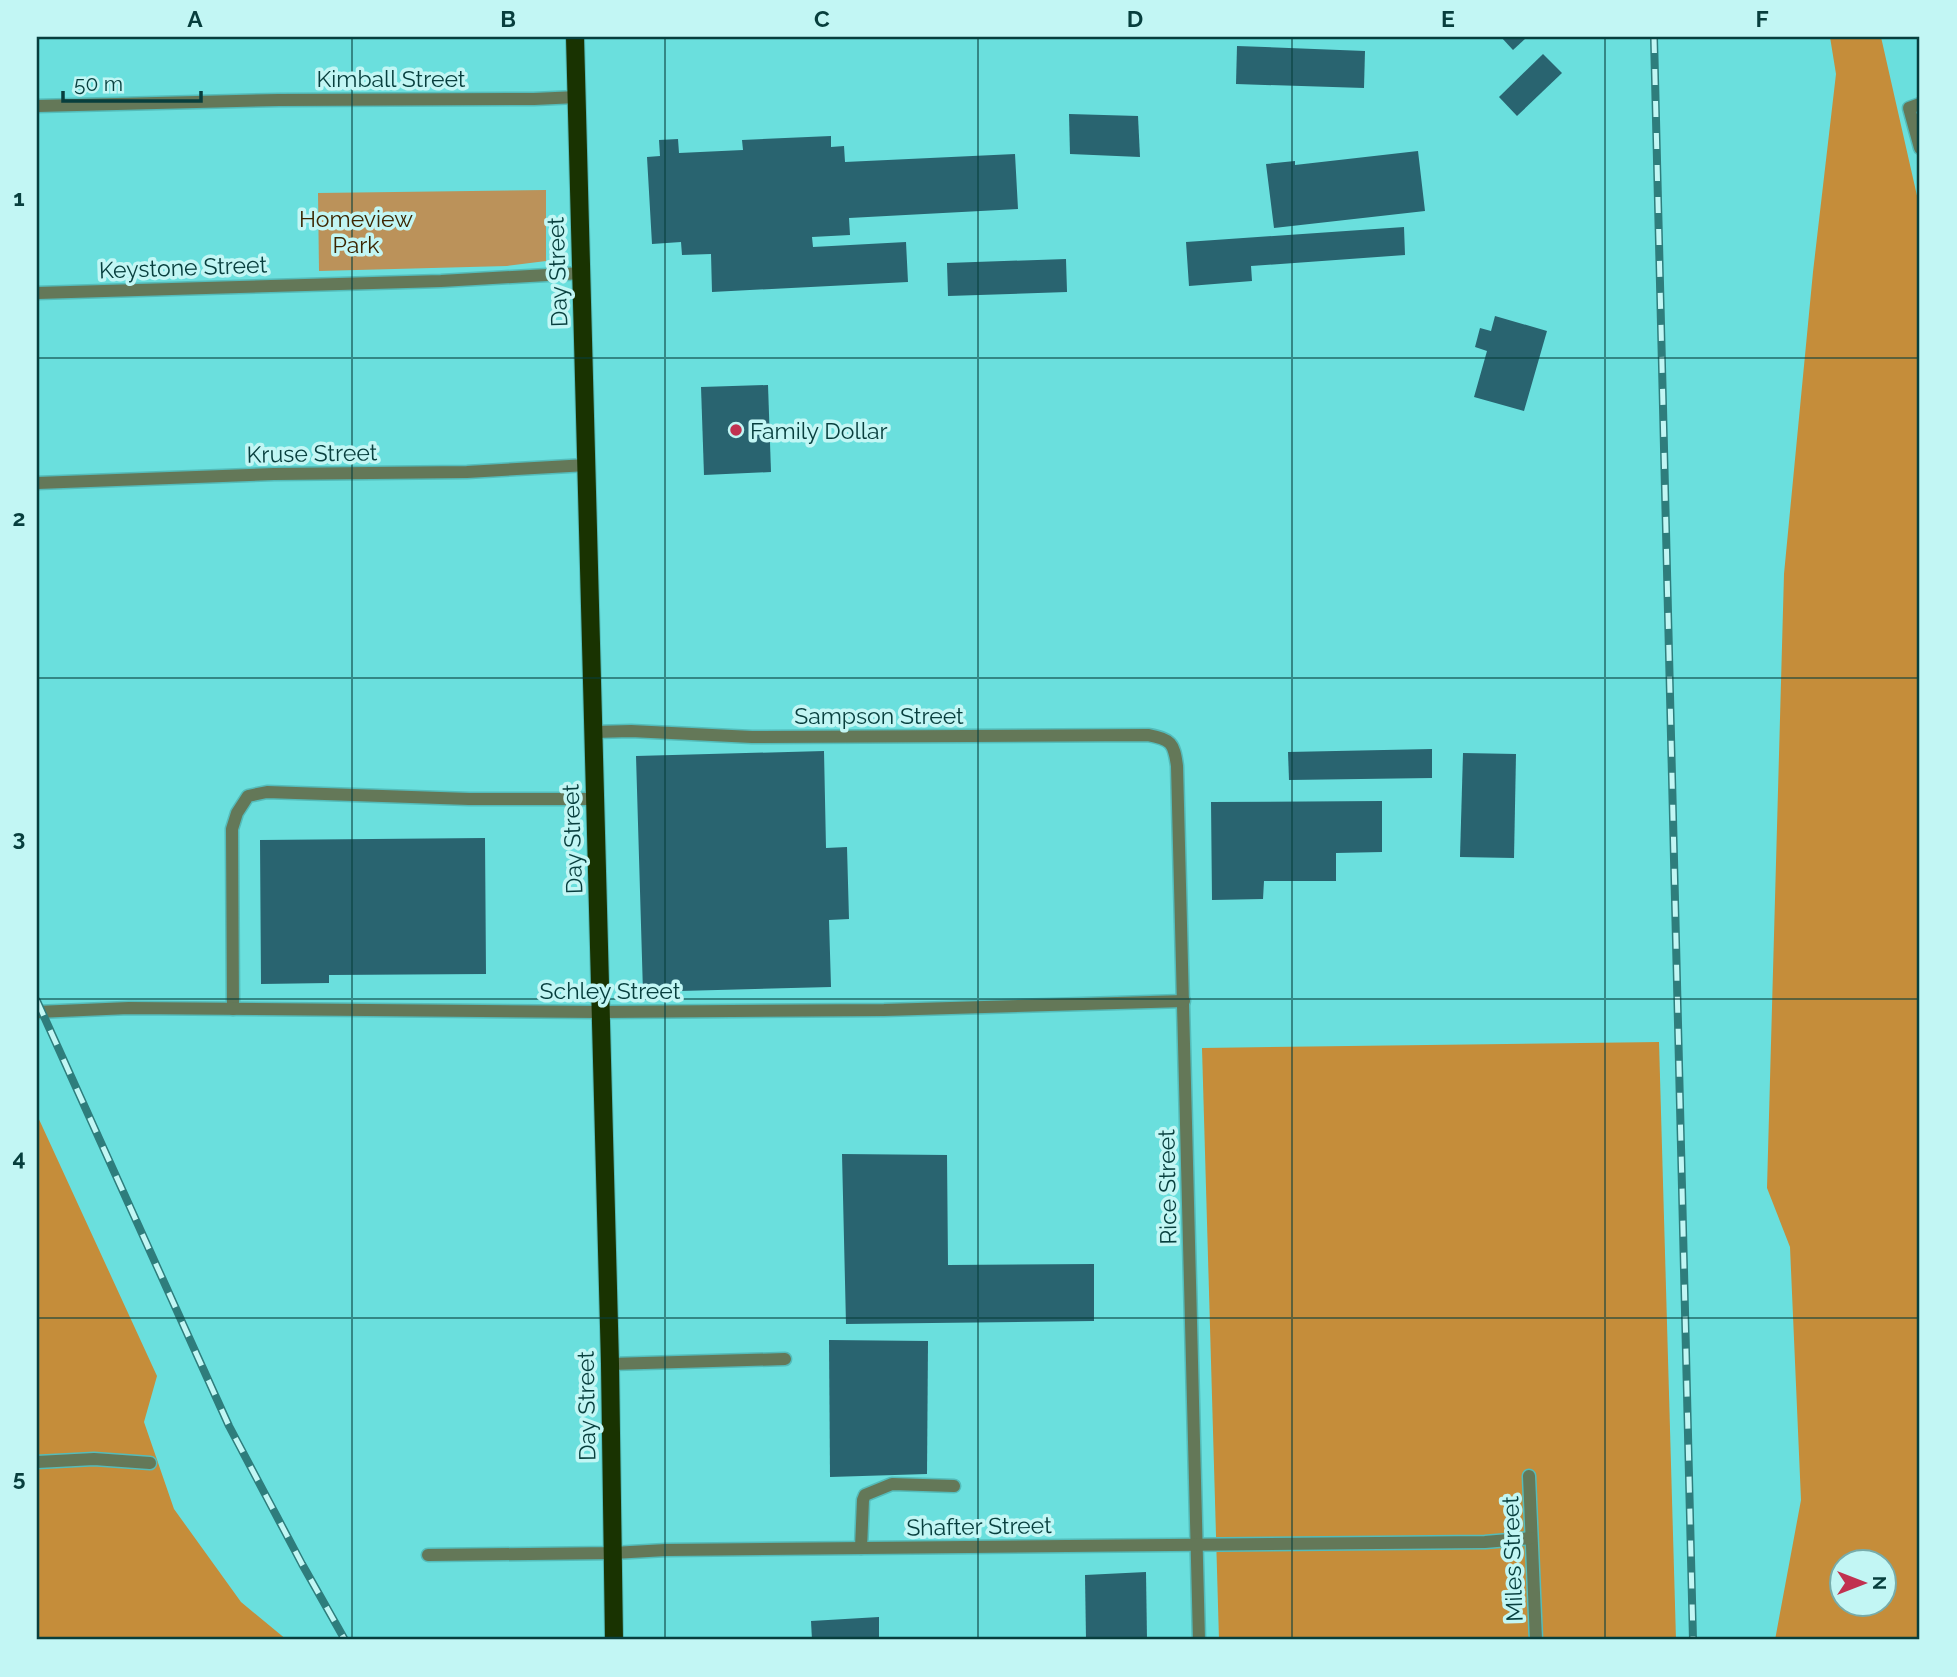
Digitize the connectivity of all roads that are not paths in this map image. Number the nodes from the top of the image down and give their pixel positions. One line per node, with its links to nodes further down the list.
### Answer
1 (575, 37): 2 (main road, Day Street)
2 (577, 97): 4 (street, Kimball Street); 6 (main road, Day Street)
3 (1920, 104): 5 (street)
4 (37, 106)
5 (1920, 148)
6 (582, 273): 7 (street, Keystone Street); 8 (main road, Day Street)
7 (37, 293)
8 (587, 465): 9 (street, Kruse Street); 10 (main road, Day Street)
9 (37, 482)
10 (594, 733): 11 (street, Sampson Street); 12 (main road, Day Street)
11 (1164, 738): 13 (street, Rice Street)
12 (596, 799): 14 (street); 16 (main road, Day Street)
13 (1184, 1001): 16 (street, Schley Street); 24 (street, Rice Street)
14 (233, 1009): 15 (street, Schley Street); 16 (street, Schley Street)
15 (37, 1012)
16 (601, 1012): 18 (main road, Day Street)
17 (785, 1359): 18 (street)
18 (610, 1364): 26 (main road, Day Street)
19 (37, 1462): 20 (street)
20 (149, 1463)
21 (1529, 1476): 23 (street, Miles Street)
22 (954, 1486): 25 (street)
23 (1531, 1538): 24 (street, Shafter Street); 30 (street, Miles Street)
24 (1197, 1545): 25 (street, Shafter Street); 29 (street, Rice Street)
25 (861, 1548): 26 (street, Shafter Street)
26 (613, 1553): 27 (street, Shafter Street); 28 (main road, Day Street)
27 (428, 1555)
28 (614, 1640)
29 (1199, 1640)
30 (1536, 1640)

